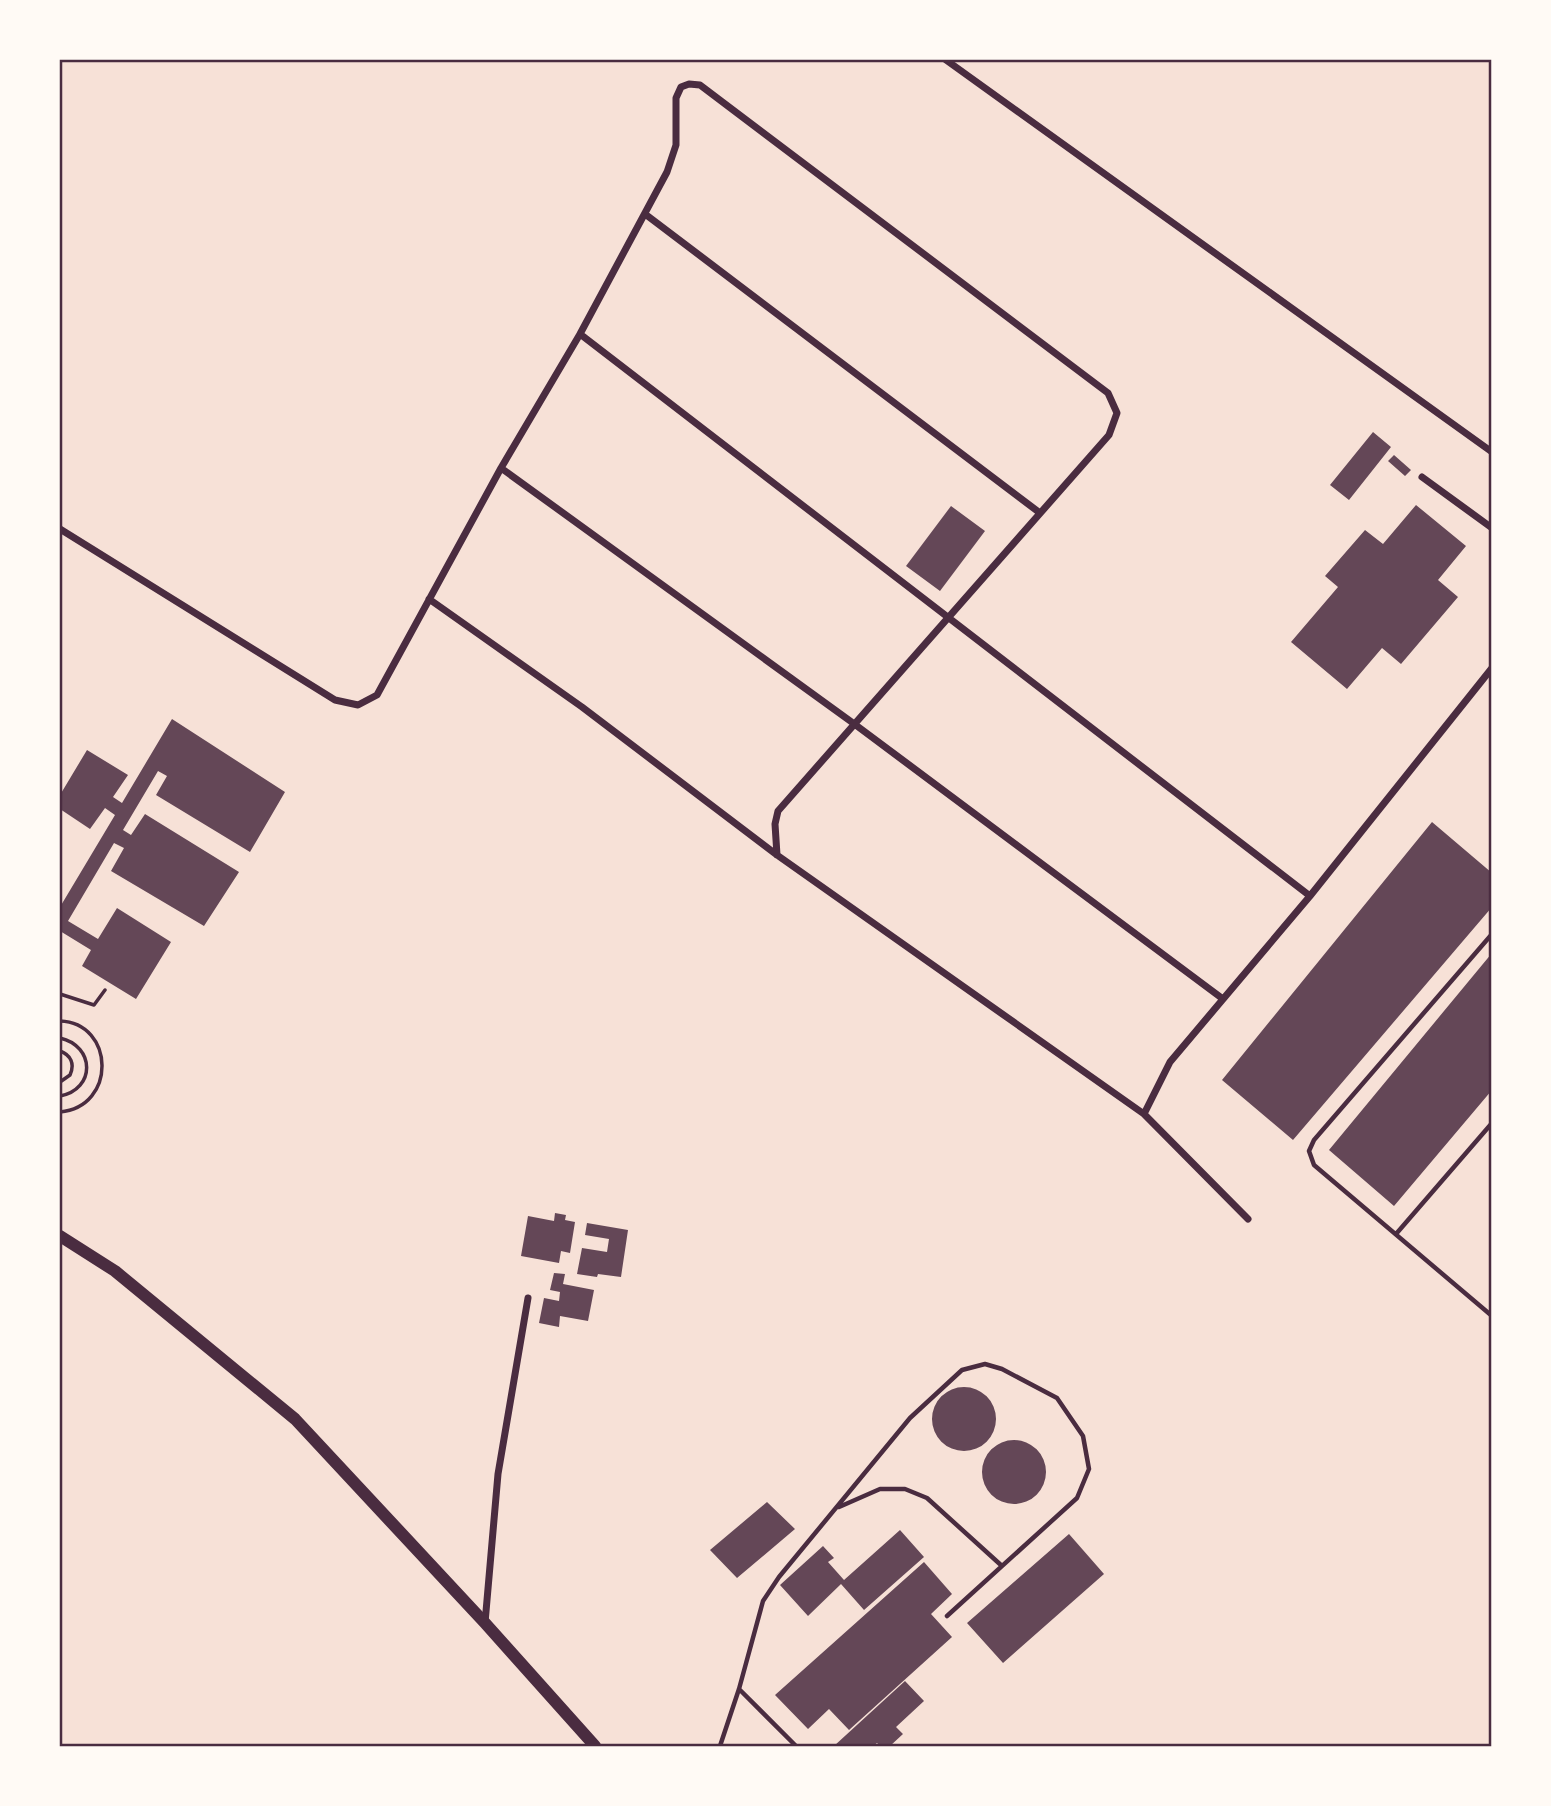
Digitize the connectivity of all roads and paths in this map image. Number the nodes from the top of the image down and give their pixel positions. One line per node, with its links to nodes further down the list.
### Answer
1 (946, 60): 4 (street)
2 (645, 214): 3 (street); 7 (street); 7 (street)
3 (580, 334): 5 (street); 11 (street)
4 (1492, 452)
5 (501, 468): 10 (street); 13 (street)
6 (1422, 477): 8 (street)
7 (1040, 513): 11 (street)
8 (1492, 528)
9 (60, 529): 10 (street)
10 (429, 599): 14 (street)
11 (949, 616): 13 (street); 15 (street)
12 (1492, 668): 15 (street)
13 (853, 723): 14 (street); 19 (street)
14 (777, 855): 26 (street)
15 (1310, 896): 19 (street)
16 (1492, 934): 29 (lane)
17 (105, 990): 18 (path)
18 (60, 994)
19 (1223, 999): 26 (street)
20 (60, 1021): 25 (path)
21 (60, 1038): 24 (path)
22 (60, 1051): 23 (path)
23 (60, 1082)
24 (60, 1096)
25 (60, 1112)
26 (1144, 1114): 28 (street)
27 (1492, 1123): 29 (lane)
28 (1248, 1219)
29 (1395, 1234): 32 (lane)
30 (60, 1236): 36 (main road)
31 (528, 1298): 36 (street)
32 (1492, 1316)
33 (838, 1508): 34 (lane); 34 (lane); 37 (lane)
34 (1002, 1566): 35 (lane)
35 (947, 1616)
36 (485, 1623): 38 (main road)
37 (739, 1689): 39 (lane); 40 (lane)
38 (595, 1746)
39 (720, 1746)
40 (796, 1746)

